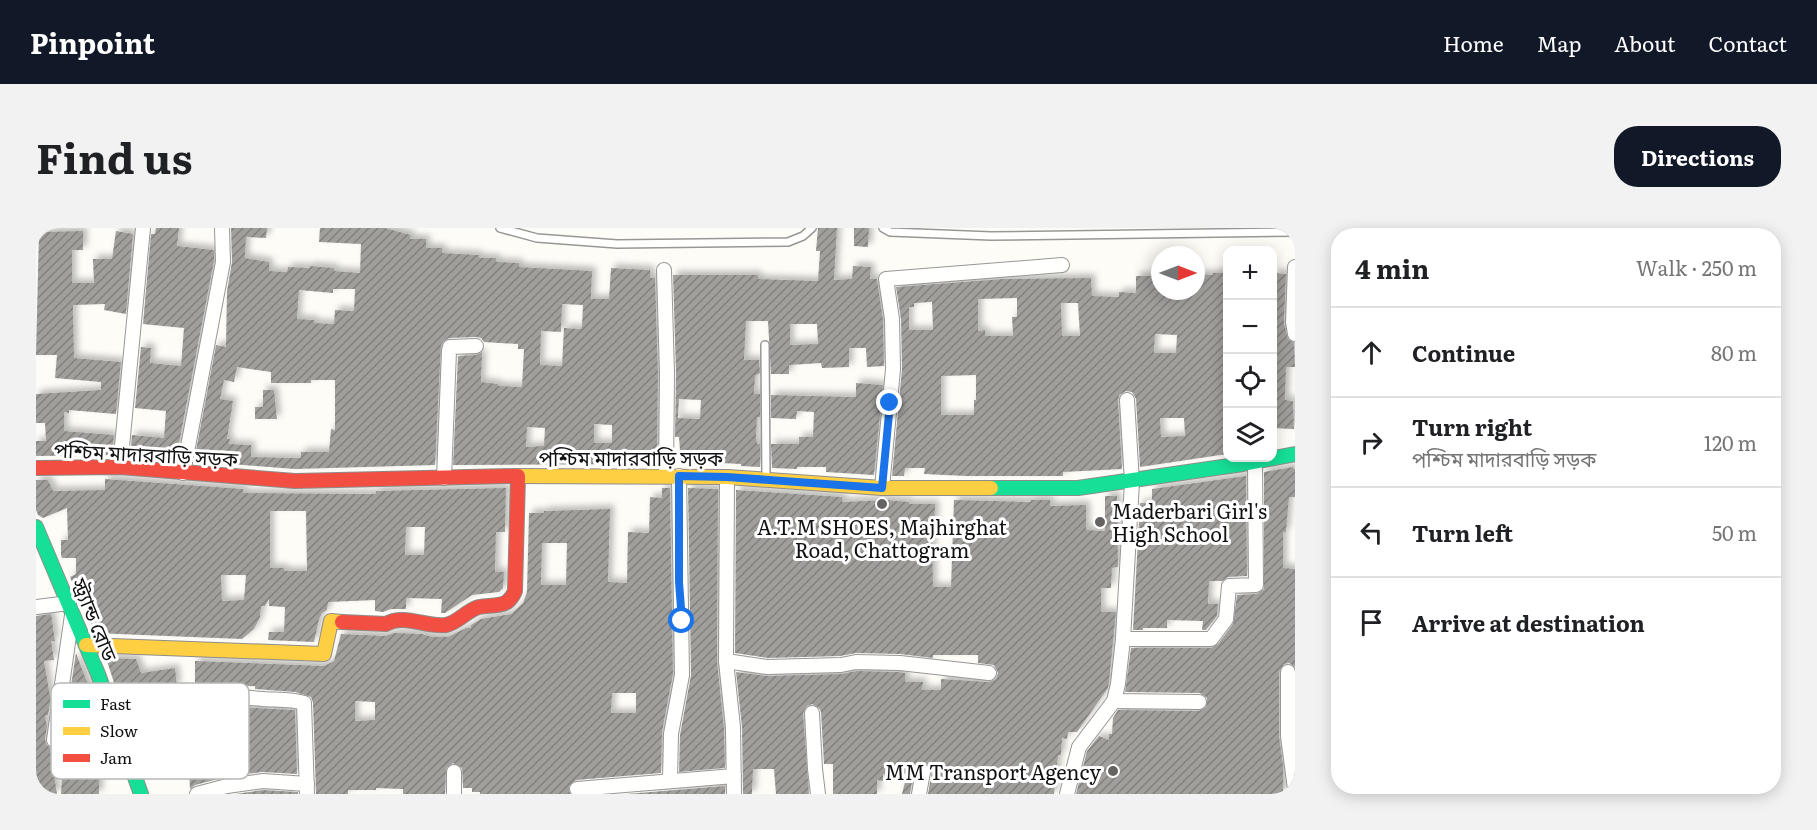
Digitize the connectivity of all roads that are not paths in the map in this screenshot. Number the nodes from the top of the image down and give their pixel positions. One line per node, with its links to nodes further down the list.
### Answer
1 (143, 228): 18 (street)
2 (222, 228): 20 (street)
3 (500, 228): 4 (lane)
4 (812, 228)
5 (883, 228): 6 (lane)
6 (1295, 232)
7 (1062, 264): 27 (street)
8 (1294, 267): 10 (street)
9 (664, 270): 22 (street)
10 (1295, 334)
11 (765, 345): 25 (lane)
12 (476, 346): 24 (street)
13 (1127, 400): 26 (street)
14 (1295, 454): 15 (street, পশ্চিম মাদারবাড়ি সড়ক)
15 (1277, 457)
16 (1242, 462): 26 (street, পশ্চিম মাদারবাড়ি সড়ক)
17 (1247, 462): 31 (street)
18 (120, 467): 19 (street, পশ্চিম মাদারবাড়ি সড়ক); 20 (street, পশ্চিম মাদারবাড়ি সড়ক)
19 (36, 468)
20 (183, 473): 24 (street, পশ্চিম মাদারবাড়ি সড়ক)
21 (518, 476): 22 (street, পশ্চিম মাদারবাড়ি সড়ক); 24 (street, পশ্চিম মাদারবাড়ি সড়ক); 32 (street)
22 (672, 476): 23 (street, পশ্চিম মাদারবাড়ি সড়ক); 47 (street)
23 (727, 477): 25 (street, পশ্চিম মাদারবাড়ি সড়ক); 33 (street)
24 (444, 478)
25 (766, 480): 27 (street, পশ্চিম মাদারবাড়ি সড়ক)
26 (1132, 482): 27 (street, পশ্চিম মাদারবাড়ি সড়ক); 31 (street)
27 (882, 488)
28 (36, 527): 30 (street, স্ট্র্যান্ড রোড)
29 (36, 607): 30 (street)
30 (70, 607): 32 (street, স্ট্র্যান্ড রোড); 36 (street)
31 (1123, 639): 39 (street)
32 (86, 645): 37 (street, স্ট্র্যান্ড রোড)
33 (726, 662): 35 (street); 45 (street)
34 (1288, 672): 44 (street)
35 (989, 673)
36 (61, 683)
37 (101, 683)
38 (249, 697): 48 (street)
39 (1114, 702): 40 (street); 57 (street)
40 (1199, 702)
41 (812, 713): 55 (street)
42 (454, 772): 53 (street)
43 (922, 772): 56 (street)
44 (1294, 773): 50 (street)
45 (734, 776): 47 (street); 54 (street)
46 (136, 779): 51 (street, স্ট্র্যান্ড রোড)
47 (670, 782): 49 (street)
48 (307, 789): 52 (street)
49 (577, 789)
50 (1295, 789)
51 (141, 794)
52 (197, 794)
53 (454, 794)
54 (734, 794)
55 (818, 794)
56 (919, 794)
57 (1067, 794)

